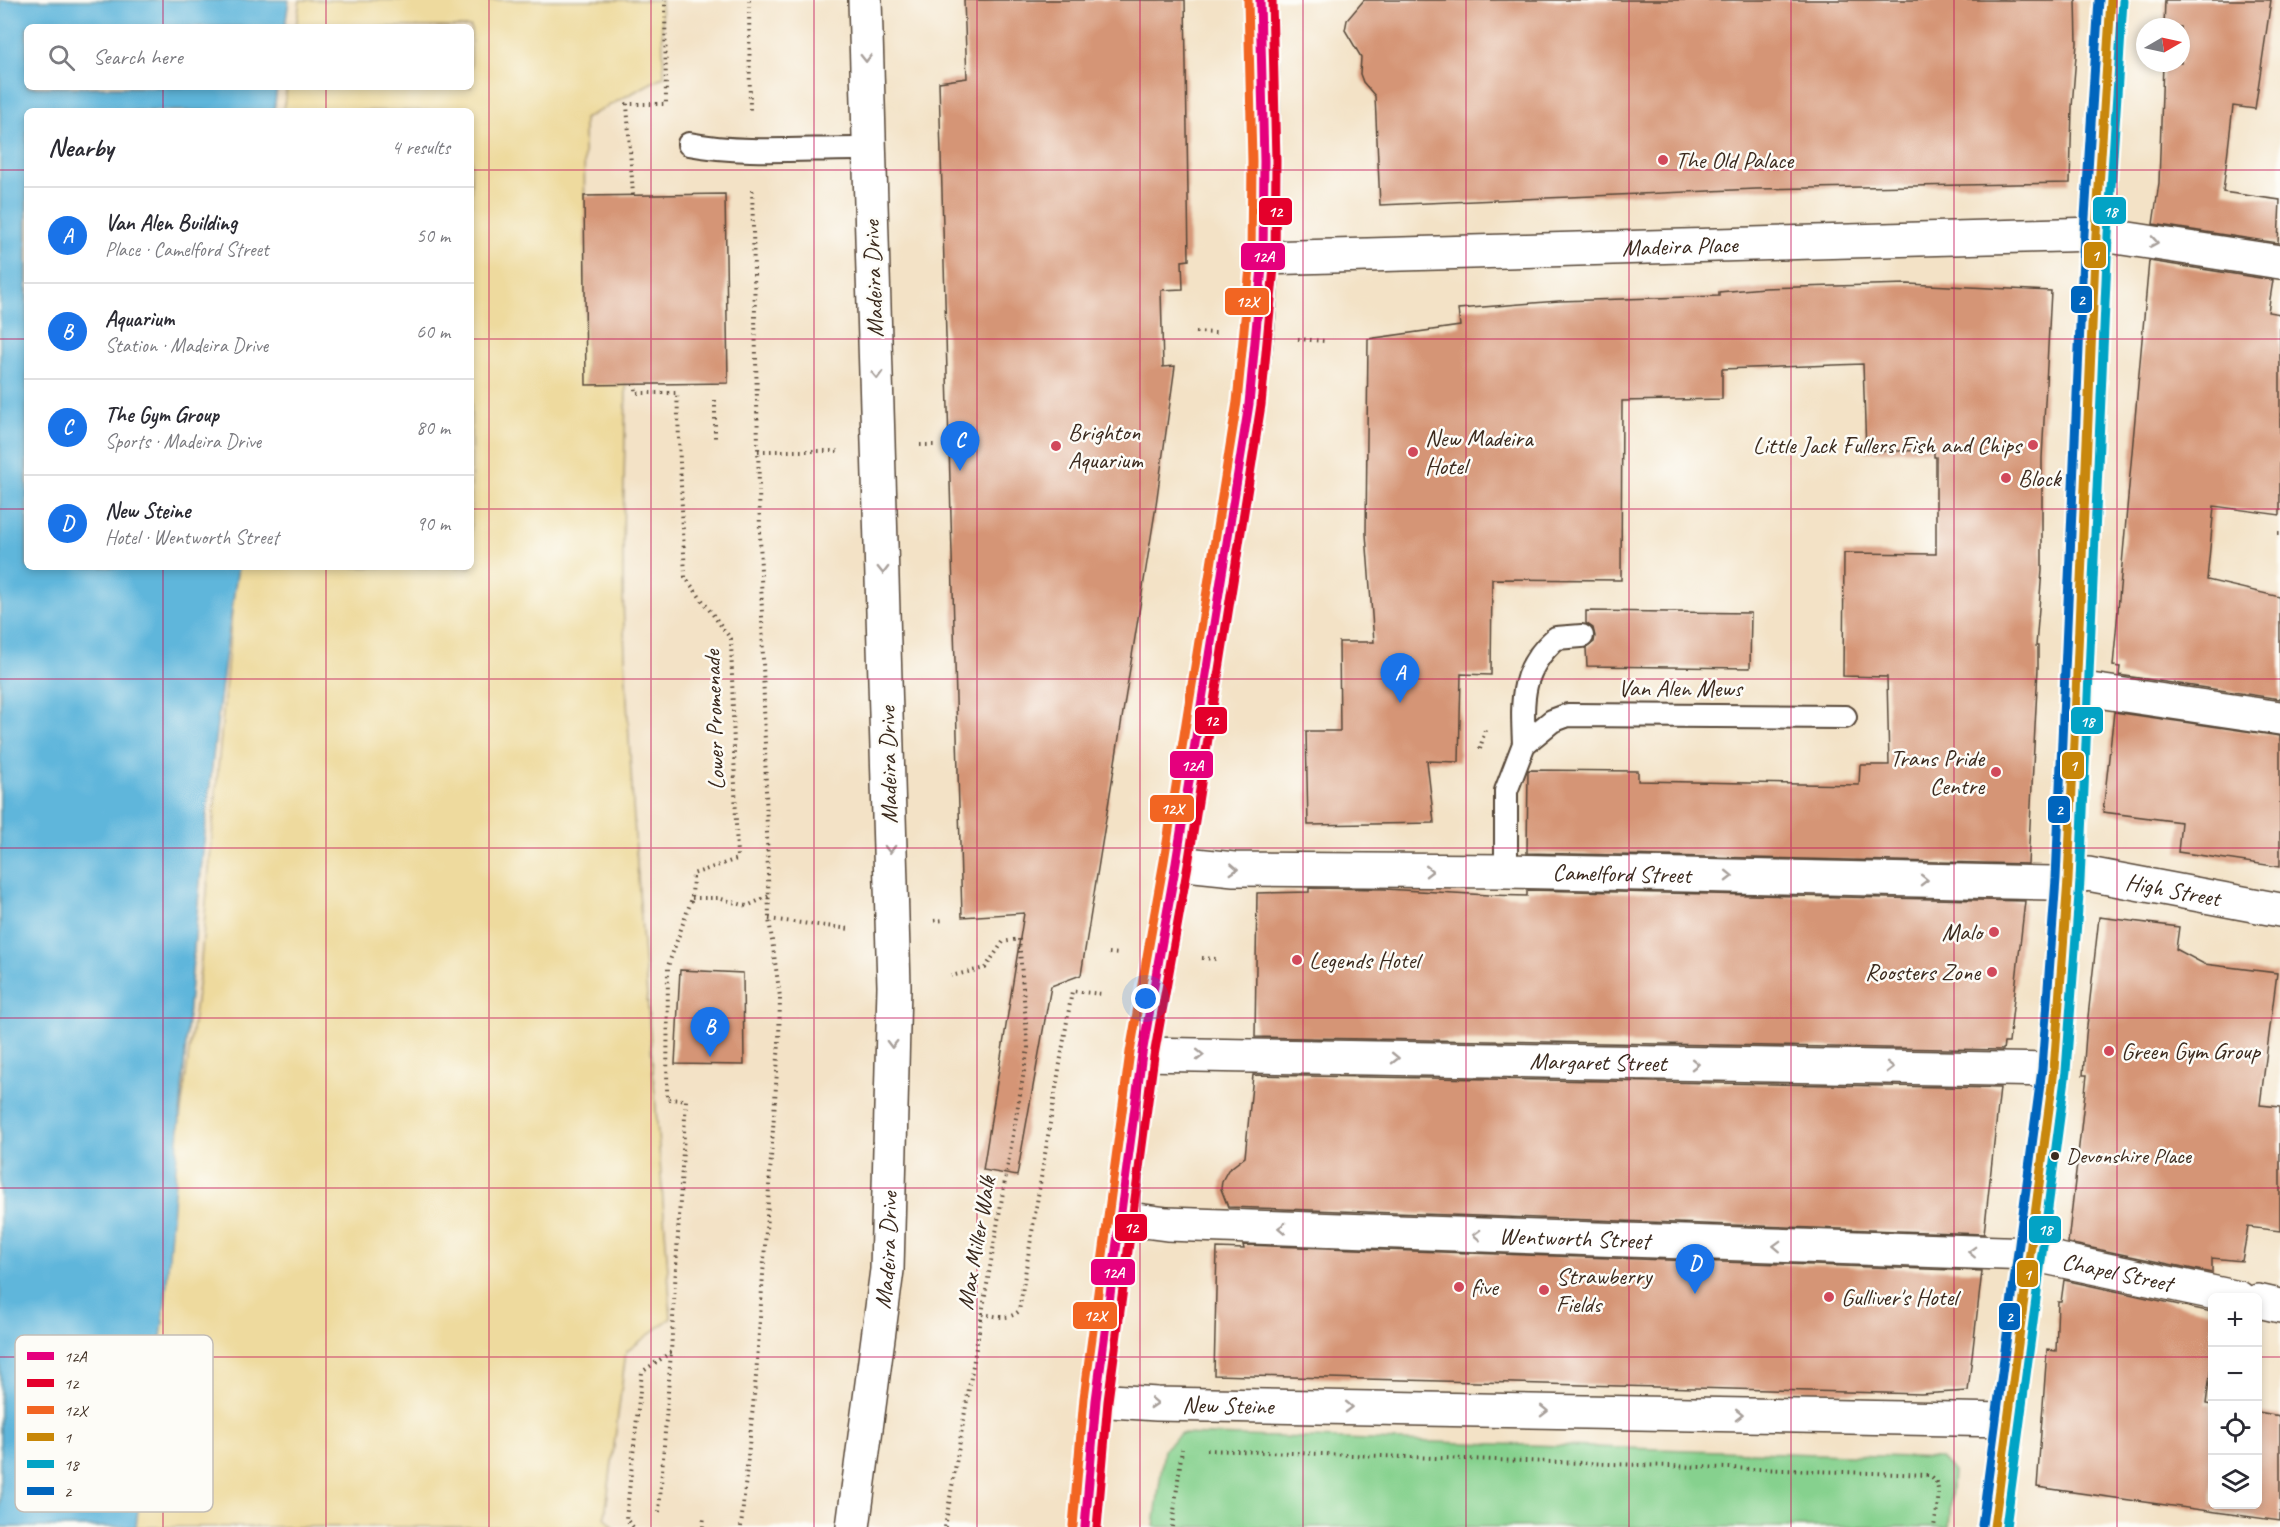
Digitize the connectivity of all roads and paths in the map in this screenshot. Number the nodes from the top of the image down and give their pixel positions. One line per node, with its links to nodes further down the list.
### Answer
1 (665, 0): 9 (path)
2 (749, 0): 8 (path)
3 (865, 0): 7 (street, Madeira Drive, one-way to 7)
4 (1260, 0): 11 (main road)
5 (2111, 0): 10 (main road)
6 (689, 144): 8 (lane)
7 (868, 149): 8 (lane); 47 (street, Madeira Drive, one-way to 47)
8 (751, 151): 24 (path)
9 (633, 195)
10 (2096, 234): 11 (street, Madeira Place); 12 (street, Madeira Place, one-way to 12); 17 (main road)
11 (1263, 258): 21 (main road)
12 (2280, 262)
13 (635, 384): 25 (path, Lower Promenade)
14 (715, 400): 15 (path)
15 (715, 442)
16 (1582, 636): 20 (lane, Van Alen Mews)
17 (2077, 688): 19 (street); 23 (main road)
18 (1845, 717): 20 (lane, Van Alen Mews)
19 (2280, 718)
20 (1524, 744): 22 (lane, Van Alen Mews)
21 (1176, 863): 22 (street, Camelford Street, one-way to 22); 29 (main road)
22 (1506, 871): 23 (street, Camelford Street, one-way to 23)
23 (2068, 880): 26 (street, High Street); 30 (main road)
24 (769, 896): 25 (path); 46 (path)
25 (693, 898): 37 (path, Lower Promenade)
26 (2280, 910)
27 (951, 976): 36 (path, Max Miller Walk)
28 (1102, 994): 36 (path)
29 (1142, 1054): 30 (street, Margaret Street, one-way to 30); 31 (main road)
30 (2054, 1070): 32 (main road)
31 (1121, 1218): 32 (street, Wentworth Street, one-way to 31); 38 (main road)
32 (2031, 1254): 33 (street, Chapel Street); 39 (main road)
33 (2215, 1293)
34 (2262, 1302): 35 (street)
35 (2280, 1306)
36 (982, 1314): 48 (path, Max Miller Walk)
37 (671, 1352): 42 (path); 44 (path)
38 (1096, 1400): 39 (street, New Steine, one-way to 39); 49 (main road)
39 (2007, 1420): 52 (main road)
40 (1191, 1450): 50 (path)
41 (1203, 1450): 51 (path)
42 (659, 1512)
43 (704, 1516): 45 (path)
44 (633, 1527)
45 (703, 1527)
46 (741, 1527)
47 (853, 1527)
48 (945, 1527)
49 (1085, 1527)
50 (1172, 1527)
51 (1934, 1527)
52 (1994, 1527)

